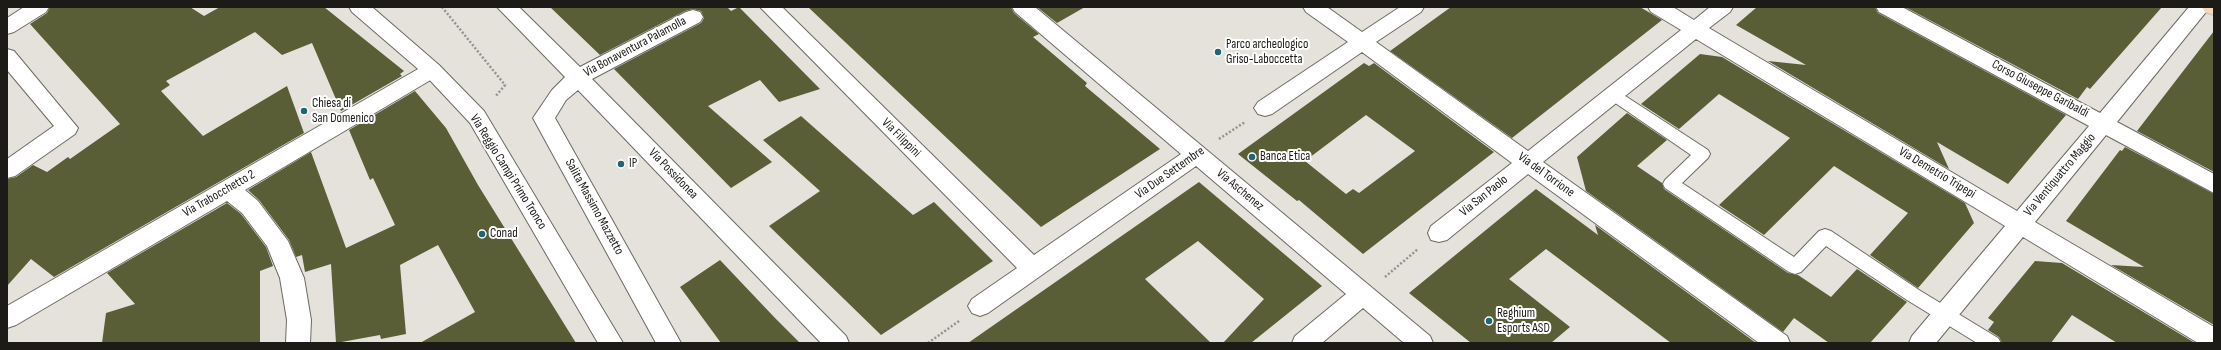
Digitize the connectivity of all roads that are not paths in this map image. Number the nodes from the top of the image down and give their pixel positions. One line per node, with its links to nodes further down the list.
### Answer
1 (39, 7): 13 (street)
2 (359, 7): 17 (street, Via Reggio Campi Primo Tronco)
3 (507, 7): 18 (street, Via Possidonea)
4 (770, 7): 29 (street, Via Filippini)
5 (1022, 7): 22 (street, Via Aschenez)
6 (1313, 7): 15 (street, Via del Torrione)
7 (1414, 7): 15 (street)
8 (1658, 7): 14 (street, Via Demetrio Tripepi)
9 (1724, 7): 14 (street, Via San Paolo)
10 (1886, 7): 21 (street, Corso Giuseppe Garibaldi)
11 (2200, 7): 21 (street, Via Ventiquattro Maggio)
12 (692, 17): 18 (street, Via Bonaventura Palamolla)
13 (7, 27)
14 (1695, 29): 19 (street, Via San Paolo); 27 (street, Via Demetrio Tripepi)
15 (1362, 42): 20 (street); 23 (street, Via del Torrione)
16 (7, 56): 24 (street)
17 (432, 70): 26 (street, Via Trabocchetto 2); 36 (street, Via Reggio Campi Primo Tronco)
18 (578, 77): 37 (street, Salita Massimo Mazzetto); 38 (street, Via Possidonea)
19 (1613, 94): 23 (street, Via San Paolo); 32 (lane)
20 (1265, 108)
21 (2103, 123): 25 (street, Corso Giuseppe Garibaldi); 27 (street, Via Ventiquattro Maggio)
22 (1197, 154): 29 (street, Via Due Settembre); 30 (street, Via Aschenez)
23 (1527, 162): 28 (street, Via San Paolo); 41 (street, Via del Torrione)
24 (7, 170)
25 (2214, 184)
26 (228, 189): 33 (street, Via Trabocchetto 2); 35 (street)
27 (2021, 223): 32 (street, Via Ventiquattro Maggio); 34 (street, Via Demetrio Tripepi)
28 (1439, 233)
29 (1033, 269): 31 (street, Via Due Settembre)
30 (1363, 294): 39 (street); 40 (street, Via Aschenez)
31 (980, 306)
32 (1945, 313): 42 (street, Via Ventiquattro Maggio); 43 (lane)
33 (7, 318)
34 (2214, 340)
35 (298, 343)
36 (611, 343)
37 (669, 343)
38 (837, 343)
39 (1304, 343)
40 (1421, 343)
41 (1778, 343)
42 (1921, 343)
43 (1992, 343)

